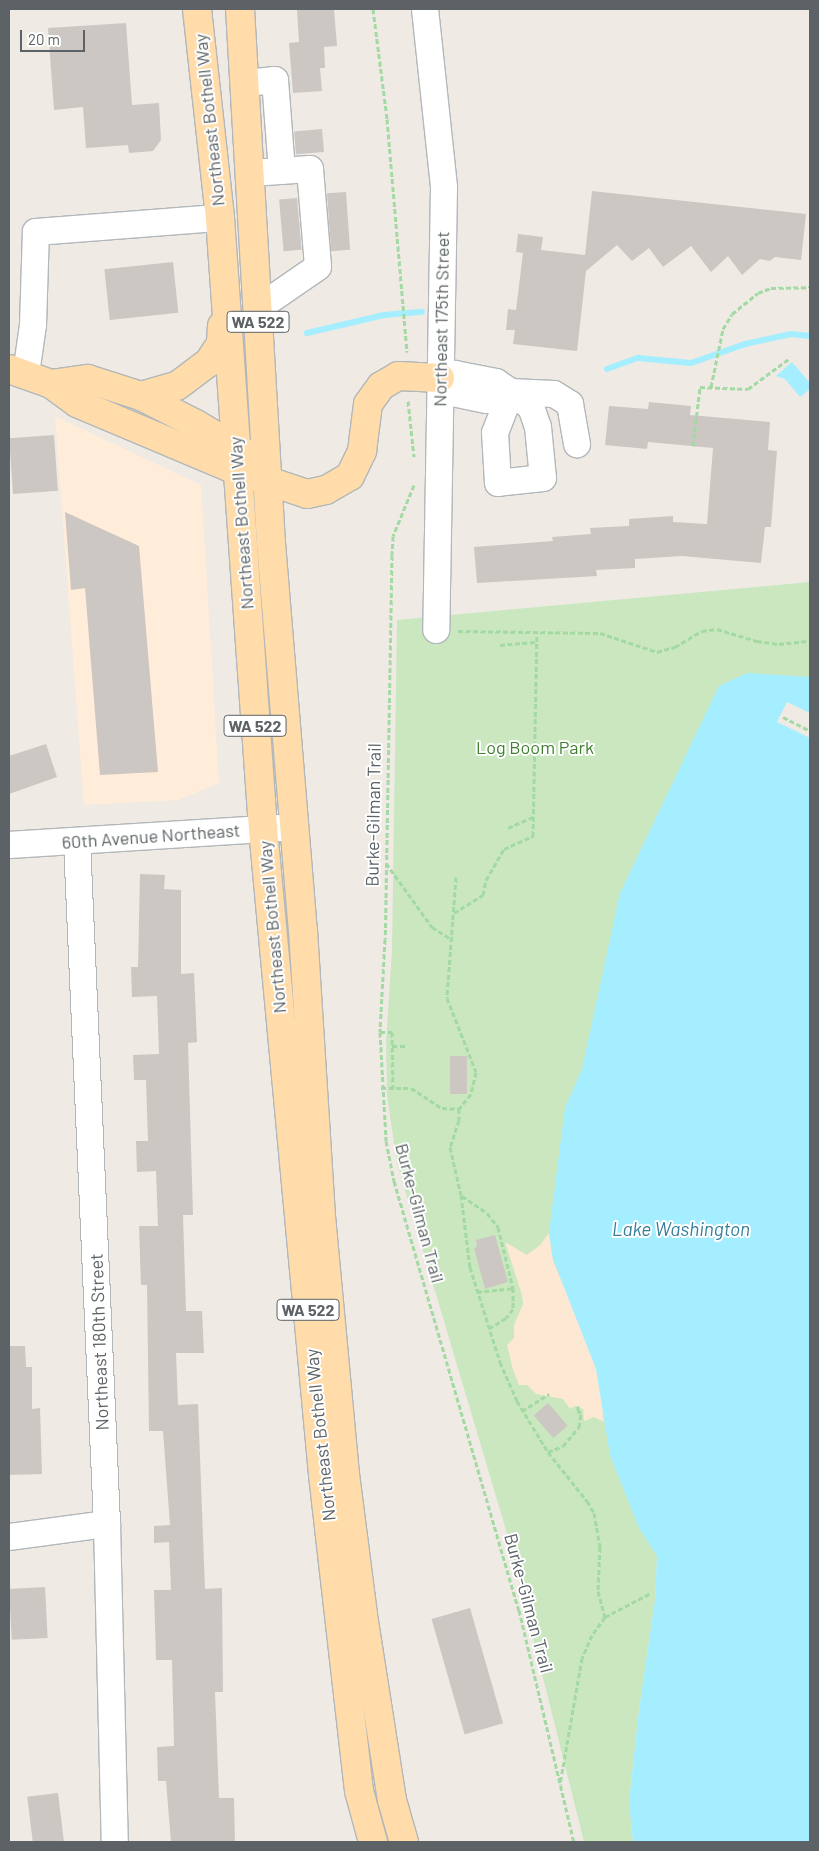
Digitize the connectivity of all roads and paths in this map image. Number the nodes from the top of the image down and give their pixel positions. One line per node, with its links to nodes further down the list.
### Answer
1 (197, 9): 8 (main road, Northeast Bothell Way / WA 522)
2 (240, 9): 5 (main road, Northeast Bothell Way / WA 522)
3 (373, 9): 12 (path)
4 (425, 9): 15 (street, Northeast 175th Street)
5 (246, 82): 6 (street); 7 (main road, Northeast Bothell Way / WA 522)
6 (282, 171): 7 (street); 11 (street)
7 (251, 173): 11 (main road, Northeast Bothell Way / WA 522)
8 (220, 218): 10 (main road, Northeast Bothell Way / WA 522); 14 (street)
9 (810, 287): 17 (path)
10 (225, 289): 18 (main road); 22 (main road, Northeast Bothell Way / WA 522)
11 (257, 309): 24 (main road, Northeast Bothell Way / WA 522)
12 (407, 351)
13 (790, 358): 17 (path)
14 (17, 372): 16 (main road)
15 (440, 378): 20 (street); 24 (main road); 26 (street, Northeast 175th Street)
16 (51, 384): 18 (main road); 22 (main road)
17 (711, 387): 21 (path)
18 (141, 396): 22 (main road)
19 (408, 397): 23 (path)
20 (577, 444)
21 (694, 446)
22 (237, 459): 24 (main road); 36 (main road, Northeast Bothell Way / WA 522)
23 (415, 462)
24 (269, 477): 34 (main road, Northeast Bothell Way / WA 522)
25 (414, 477): 39 (path, Burke-Gilman Trail)
26 (444, 630): 27 (path)
27 (537, 634): 28 (path); 29 (path)
28 (810, 641)
29 (536, 642): 30 (path); 33 (path)
30 (500, 645)
31 (783, 717): 32 (path)
32 (810, 731)
33 (534, 817): 35 (path); 41 (path)
34 (294, 827): 36 (street, 60th Avenue Northeast); 64 (main road, Northeast Bothell Way / WA 522)
35 (508, 828)
36 (263, 829): 37 (street, 60th Avenue Northeast); 63 (main road, Northeast Bothell Way / WA 522)
37 (78, 842): 38 (street, 60th Avenue Northeast); 57 (street, Northeast 180th Street)
38 (9, 845)
39 (386, 862): 42 (path); 43 (path, Burke-Gilman Trail)
40 (456, 877): 41 (path)
41 (453, 914): 42 (path)
42 (451, 938): 48 (path)
43 (380, 1032): 44 (path); 46 (path, Burke-Gilman Trail)
44 (392, 1046): 45 (path); 47 (path)
45 (406, 1046)
46 (381, 1088): 47 (path); 61 (path, Burke-Gilman Trail)
47 (393, 1088): 48 (path)
48 (459, 1109): 49 (path)
49 (461, 1195): 50 (path); 51 (path)
50 (513, 1288): 51 (path); 52 (path)
51 (477, 1292): 52 (path)
52 (490, 1328): 55 (path)
53 (549, 1394): 55 (path)
54 (578, 1406): 56 (path)
55 (522, 1411): 56 (path)
56 (548, 1452): 60 (path)
57 (107, 1524): 58 (street); 62 (street, Northeast 180th Street)
58 (9, 1537)
59 (651, 1593): 60 (path)
60 (605, 1617): 61 (path)
61 (560, 1786): 65 (path, Burke-Gilman Trail)
62 (115, 1842)
63 (373, 1842)
64 (404, 1842)
65 (574, 1842)

